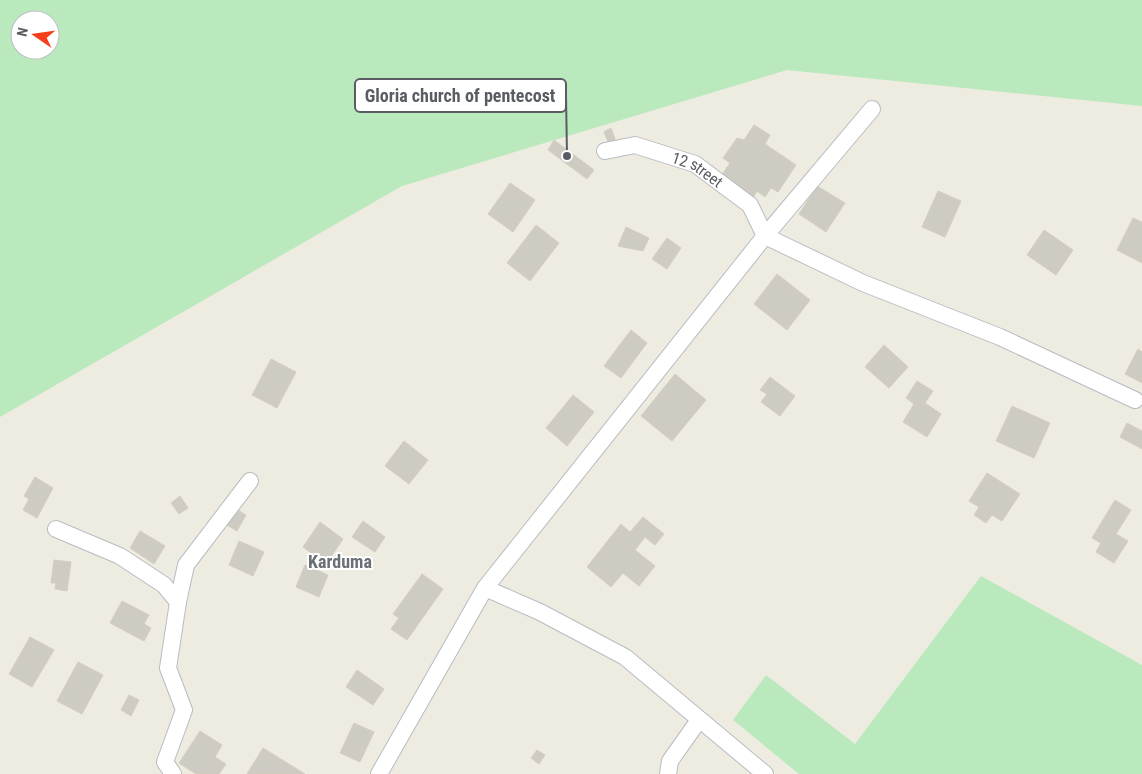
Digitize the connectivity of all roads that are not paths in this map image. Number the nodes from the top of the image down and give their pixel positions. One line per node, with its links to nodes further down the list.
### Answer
1 (872, 109): 3 (street)
2 (605, 151): 3 (street, 12 street)
3 (765, 236): 4 (street); 7 (street)
4 (1135, 400)
5 (250, 481): 8 (street)
6 (56, 529): 8 (street)
7 (485, 588): 9 (street); 11 (street)
8 (178, 602): 10 (street)
9 (699, 720): 12 (street); 13 (street)
10 (173, 774)
11 (379, 774)
12 (668, 774)
13 (765, 774)

